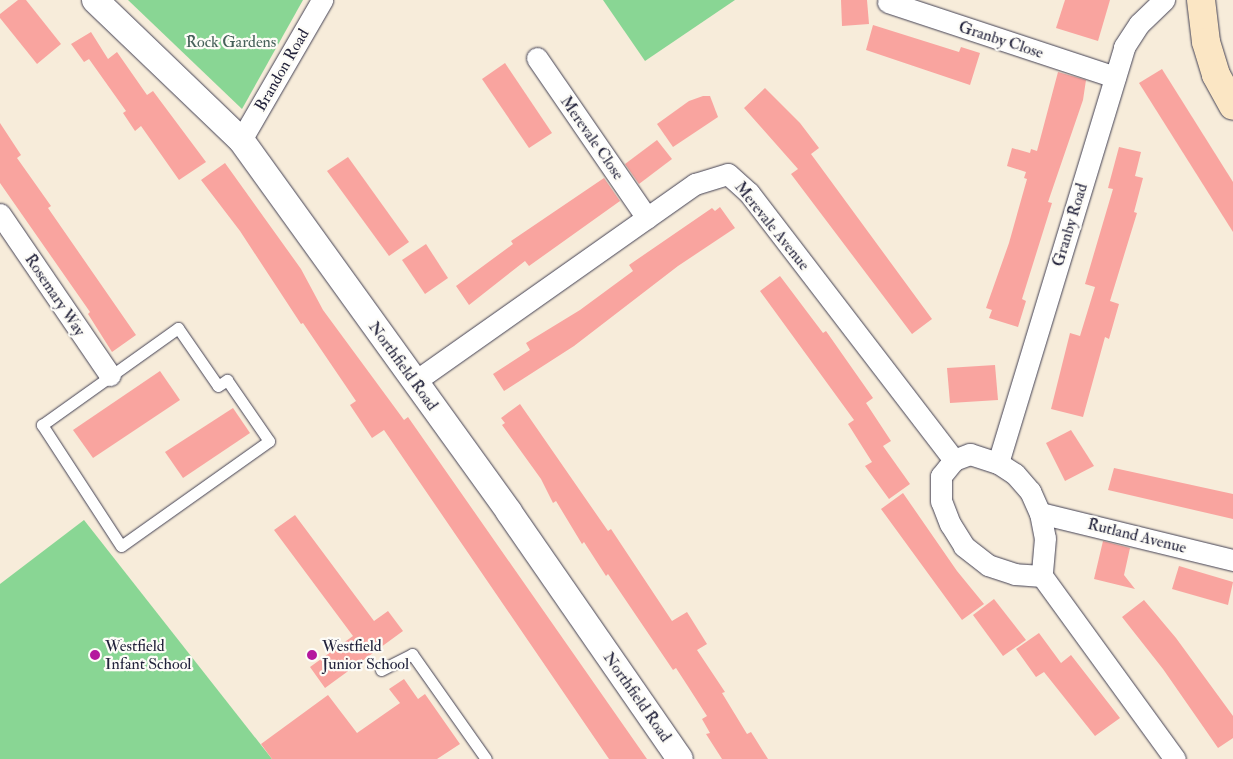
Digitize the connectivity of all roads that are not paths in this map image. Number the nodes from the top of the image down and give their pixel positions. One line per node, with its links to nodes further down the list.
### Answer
1 (95, 0): 9 (street, Northfield Road)
2 (322, 0): 9 (street, Brandon Road)
3 (1164, 0): 7 (street, Granby Road)
4 (1201, 0): 8 (main road)
5 (888, 2): 7 (street, Granby Close)
6 (537, 58): 11 (street, Merevale Close)
7 (1115, 77): 15 (street, Granby Road)
8 (1233, 106)
9 (241, 140): 13 (street, Northfield Road)
10 (0, 214): 12 (street, Rosemary Way)
11 (647, 218): 13 (street, Merevale Avenue); 14 (street, Merevale Avenue)
12 (110, 375): 12 (lane)
13 (414, 382): 21 (street, Northfield Road)
14 (954, 460): 15 (street); 18 (street)
15 (998, 462): 16 (street)
16 (1040, 513): 17 (street, Rutland Avenue); 18 (street)
17 (1233, 560)
18 (1042, 576): 22 (street)
19 (381, 670): 20 (lane)
20 (486, 759)
21 (680, 759)
22 (1175, 759)

